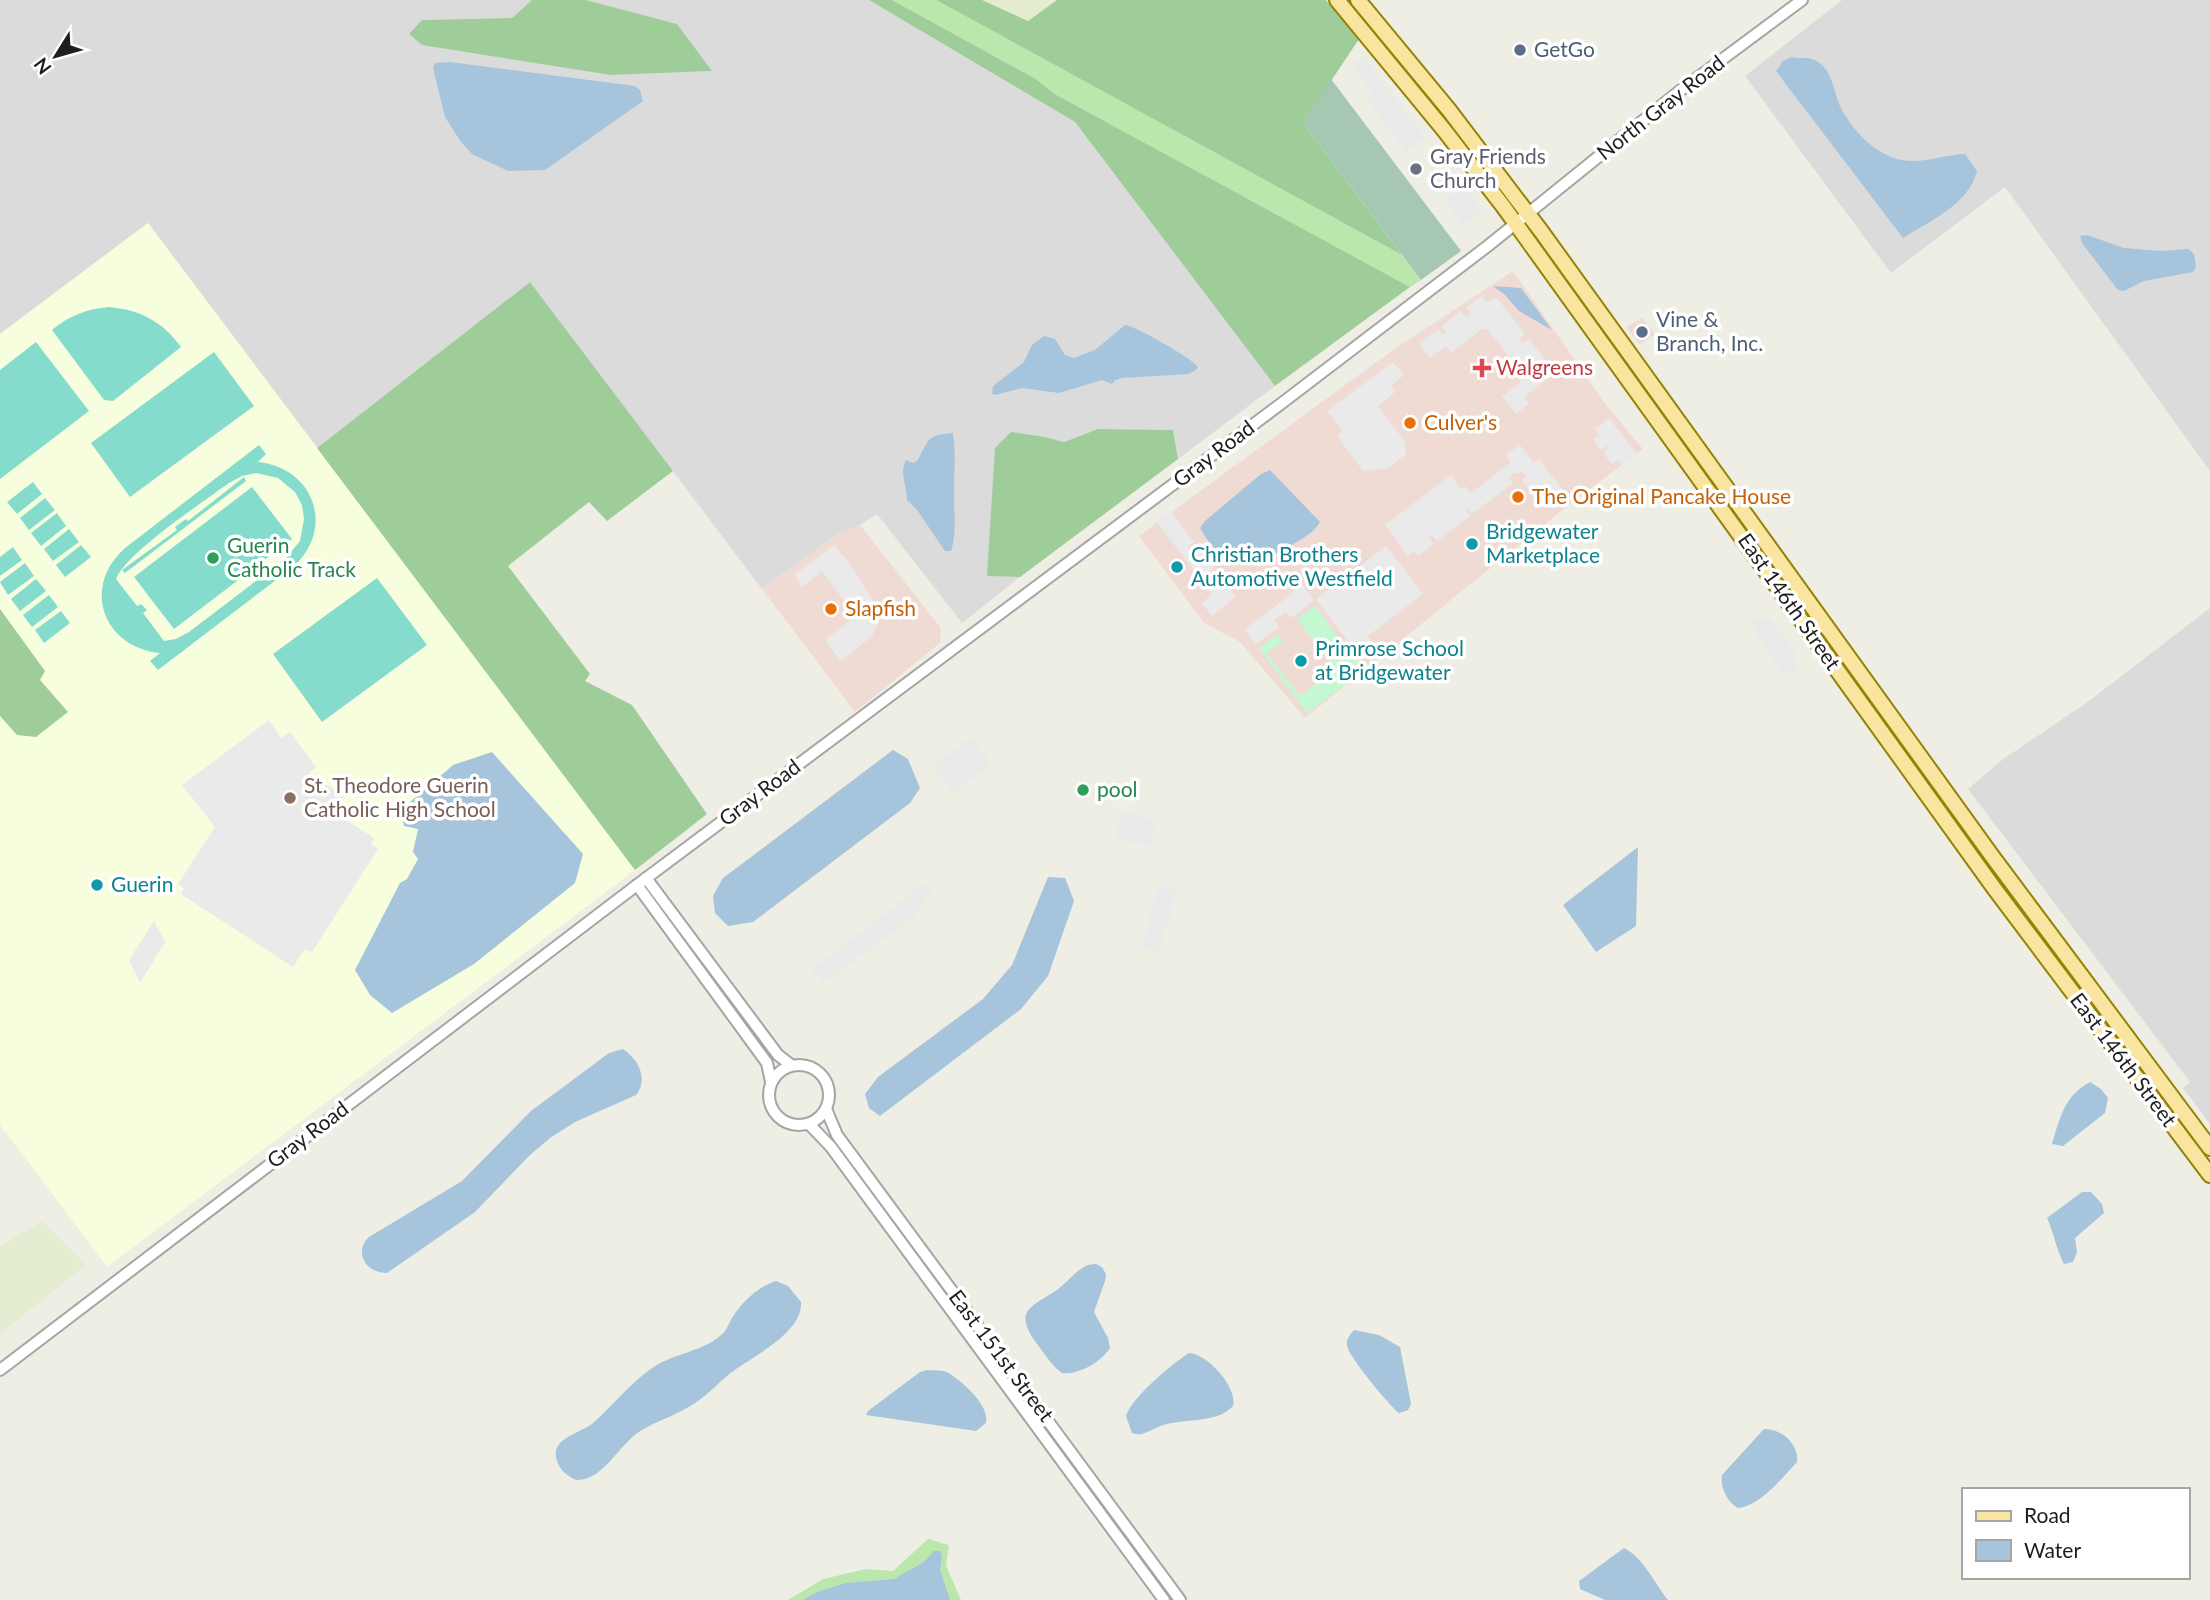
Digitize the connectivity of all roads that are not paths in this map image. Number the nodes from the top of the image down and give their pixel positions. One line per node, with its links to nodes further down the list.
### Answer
1 (1337, 0): 4 (main road, East 146th Street)
2 (1358, 0): 4 (main road, East 146th Street)
3 (1802, 0): 4 (street, North Gray Road)
4 (1521, 218): 5 (street, Gray Road); 10 (main road, East 146th Street); 11 (main road, East 146th Street)
5 (641, 882): 6 (street); 7 (street); 12 (street, Gray Road)
6 (791, 1065): 7 (street); 8 (street)
7 (771, 1082): 9 (street)
8 (826, 1110): 9 (street); 14 (street, East 151st Street)
9 (809, 1124): 13 (street, East 151st Street)
10 (2210, 1148)
11 (2210, 1175)
12 (0, 1370)
13 (1164, 1600)
14 (1180, 1600)

